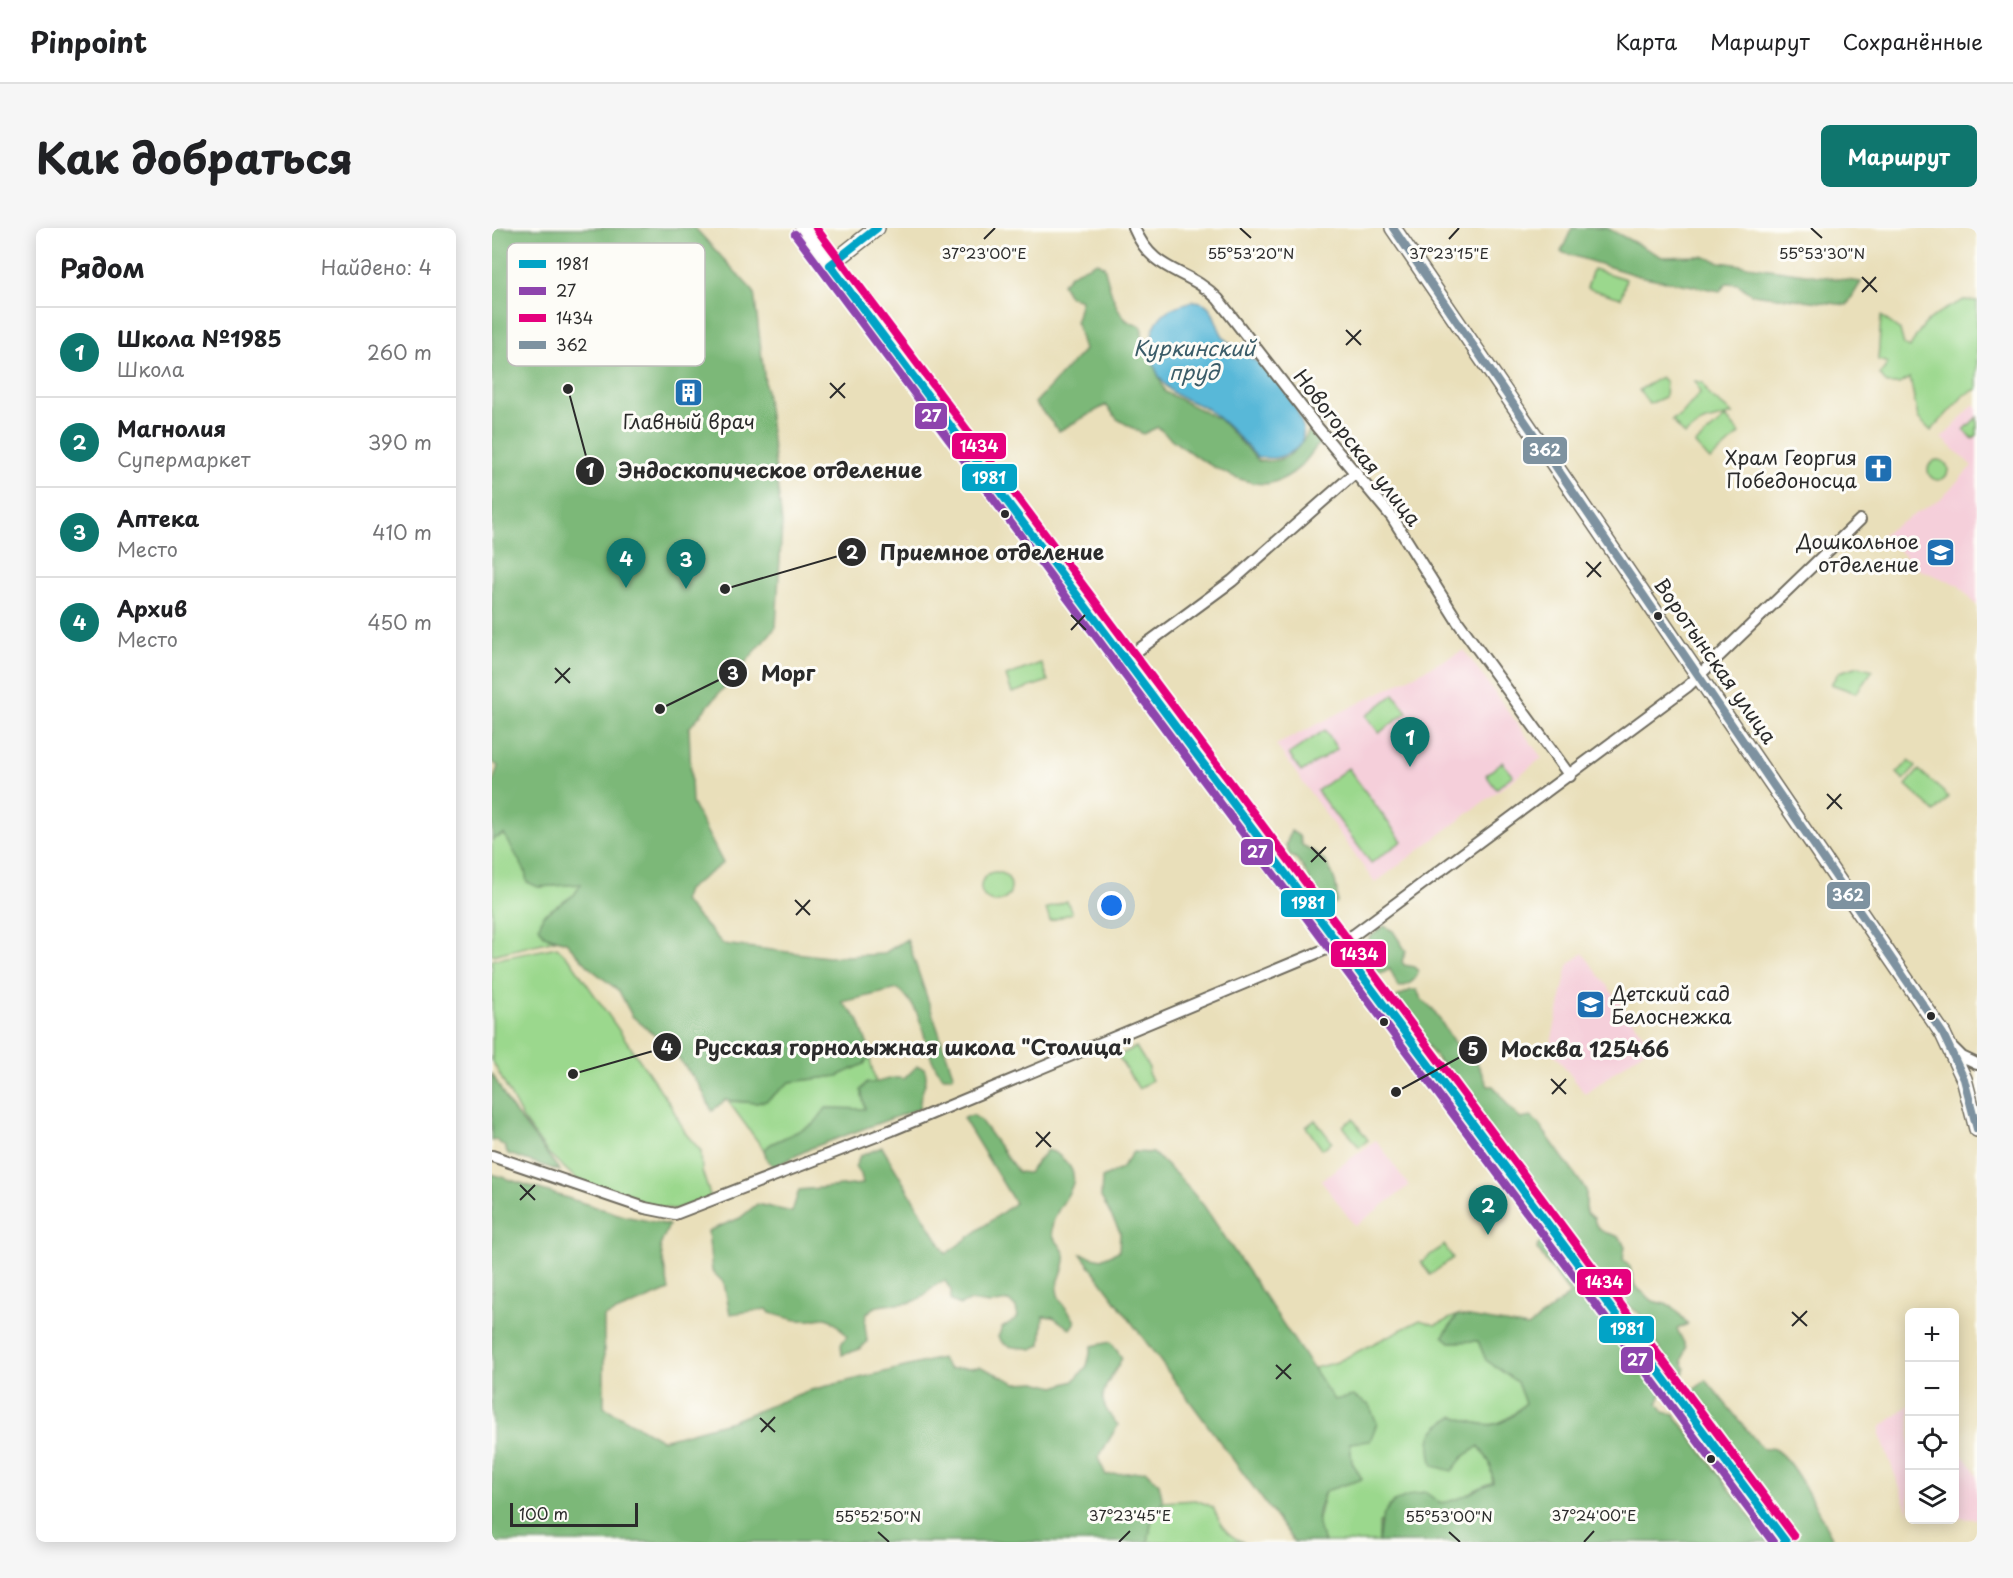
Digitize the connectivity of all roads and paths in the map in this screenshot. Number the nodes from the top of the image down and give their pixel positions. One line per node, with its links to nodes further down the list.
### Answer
1 (802, 228): 5 (main road)
2 (877, 228): 5 (main road)
3 (1134, 228): 6 (street, Новогорская улица)
4 (1393, 228): 9 (main road, Воротынская улица)
5 (830, 265): 8 (main road)
6 (1356, 472): 8 (street); 10 (street, Новогорская улица)
7 (1860, 520): 9 (street)
8 (1126, 659): 11 (main road)
9 (1698, 675): 10 (street); 12 (main road, Воротынская улица)
10 (1570, 776): 11 (street)
11 (1336, 945): 16 (street); 17 (main road)
12 (1951, 1046): 13 (street); 14 (main road, Воротынская улица)
13 (1977, 1064)
14 (1974, 1099): 15 (main road, Воротынская улица)
15 (1977, 1130)
16 (492, 1156)
17 (1786, 1542)

